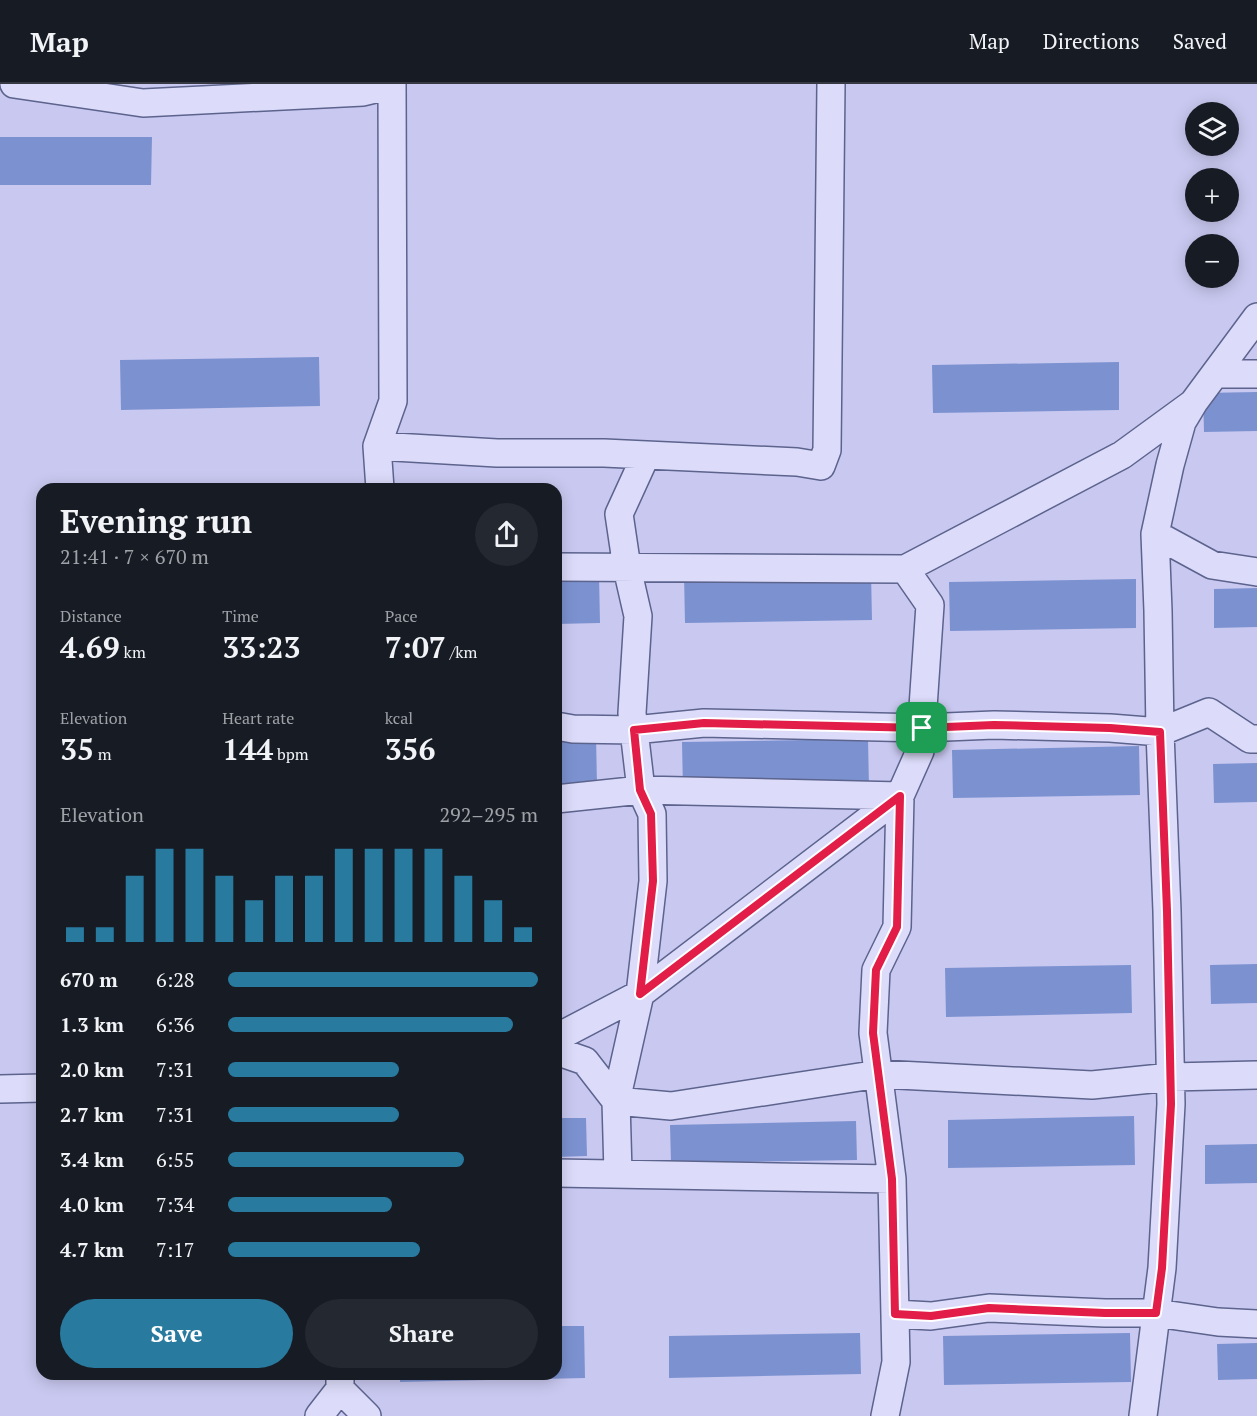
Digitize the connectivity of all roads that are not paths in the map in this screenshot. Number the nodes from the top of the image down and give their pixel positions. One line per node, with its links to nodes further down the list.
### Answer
1 (14, 84): 2 (street)
2 (392, 84): 8 (street)
3 (831, 84): 9 (street)
4 (1257, 317): 5 (street)
5 (1215, 374): 6 (street); 7 (street)
6 (1257, 374)
7 (1194, 402): 11 (street); 14 (street)
8 (377, 446): 9 (street); 10 (street)
9 (646, 455): 13 (street)
10 (380, 483)
11 (1155, 534): 15 (street); 19 (street)
12 (562, 567): 13 (street)
13 (627, 568): 14 (street); 18 (street)
14 (905, 569): 17 (street)
15 (1257, 572)
16 (562, 727): 18 (street)
17 (922, 728): 18 (street); 19 (street); 22 (street)
18 (634, 730): 21 (street)
19 (1160, 732): 20 (street); 29 (street)
20 (1257, 739)
21 (640, 790): 22 (street); 23 (street); 24 (street)
22 (900, 796): 24 (street); 27 (street)
23 (562, 798)
24 (640, 994): 25 (street); 32 (street)
25 (562, 1035)
26 (562, 1053): 32 (street)
27 (879, 1074): 29 (street); 32 (street); 35 (street)
28 (1257, 1076): 29 (street)
29 (1171, 1077): 36 (street)
30 (36, 1088): 31 (street)
31 (0, 1089)
32 (616, 1101): 34 (street)
33 (562, 1173): 34 (street)
34 (618, 1173): 35 (street)
35 (892, 1179): 37 (street)
36 (1156, 1313): 37 (street); 38 (street); 43 (street)
37 (895, 1314): 42 (street)
38 (1257, 1324)
39 (340, 1382): 40 (street); 41 (street)
40 (319, 1416)
41 (367, 1416)
42 (885, 1416)
43 (1143, 1416)

